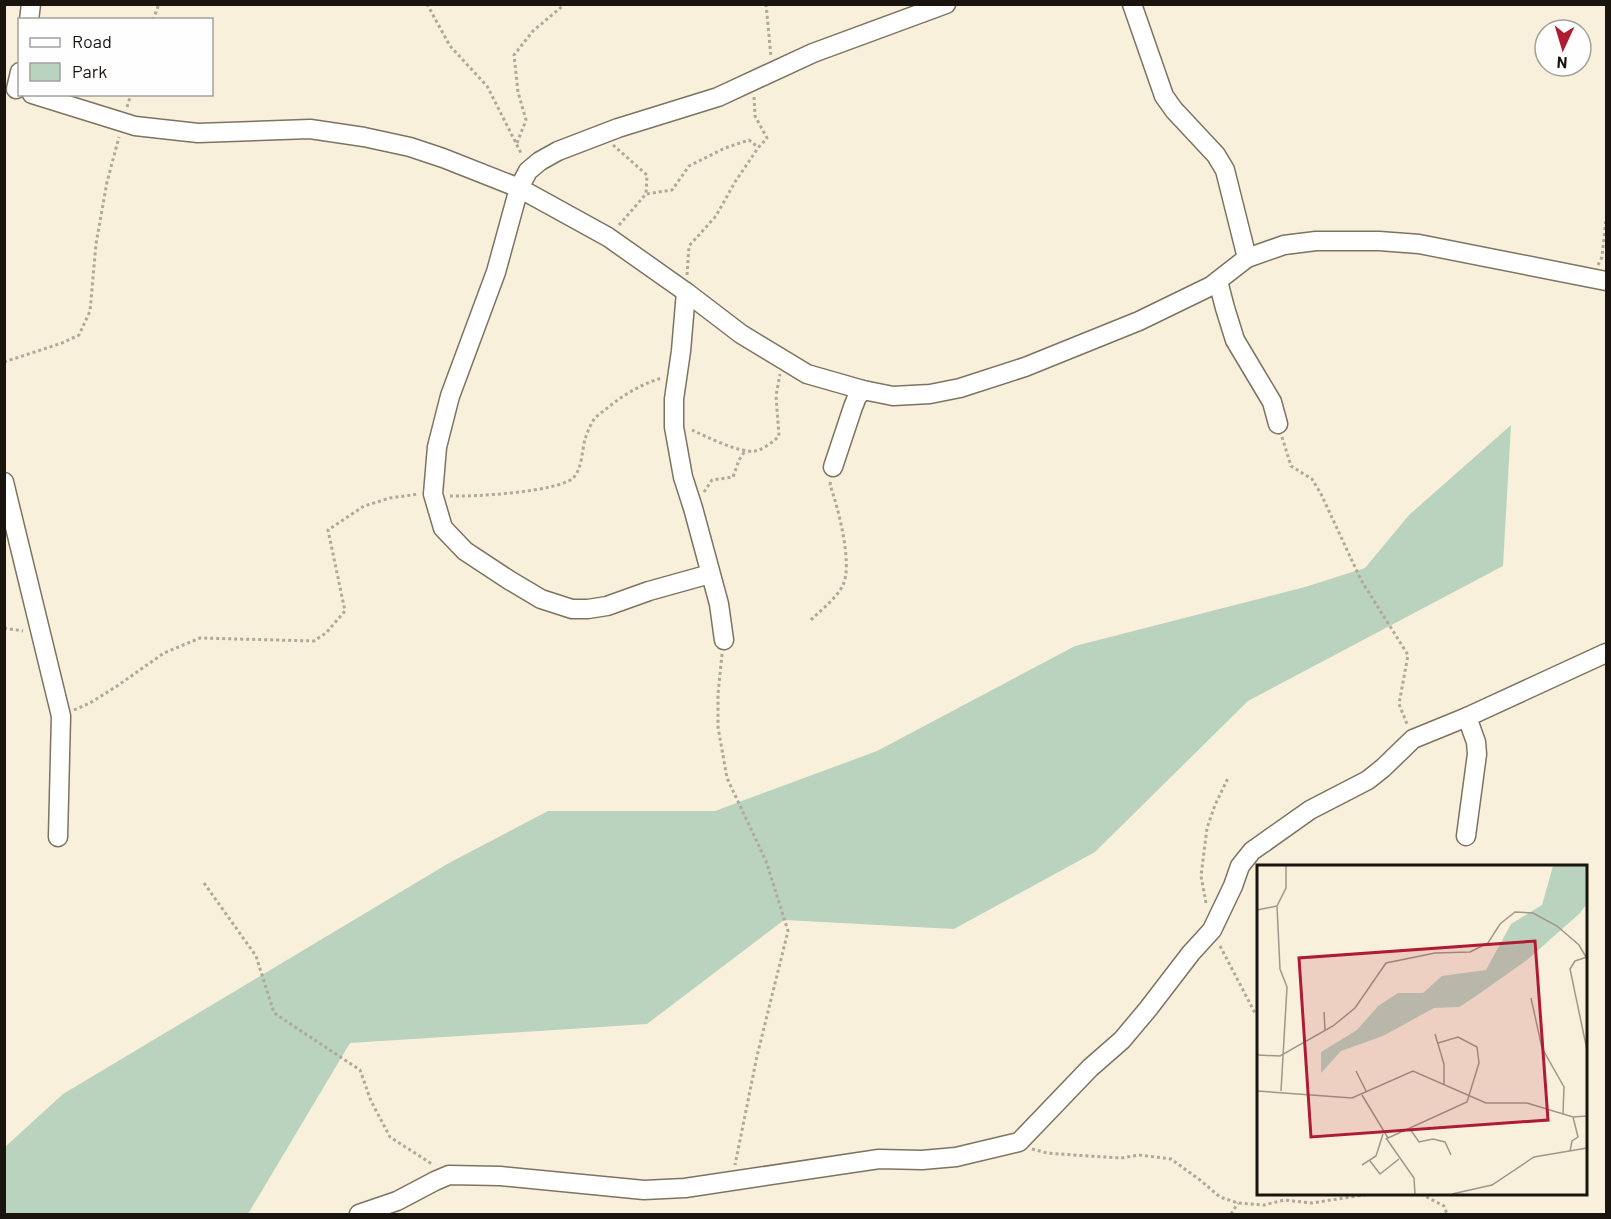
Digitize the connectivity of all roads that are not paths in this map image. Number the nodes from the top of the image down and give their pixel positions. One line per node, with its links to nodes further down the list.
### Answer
1 (1132, 4): 5 (street)
2 (939, 6): 4 (street)
3 (46, 96): 4 (street)
4 (519, 188): 8 (street); 13 (street)
5 (1247, 258): 6 (street); 7 (street)
6 (1600, 279)
7 (1218, 281): 9 (street); 10 (street)
8 (686, 291): 9 (street); 13 (street)
9 (863, 390): 11 (street)
10 (1278, 424)
11 (833, 467)
12 (4, 482): 18 (street)
13 (710, 574): 14 (street)
14 (724, 640)
15 (1606, 653): 16 (street)
16 (1467, 717): 17 (street); 19 (street)
17 (1466, 836)
18 (58, 837)
19 (359, 1215)

